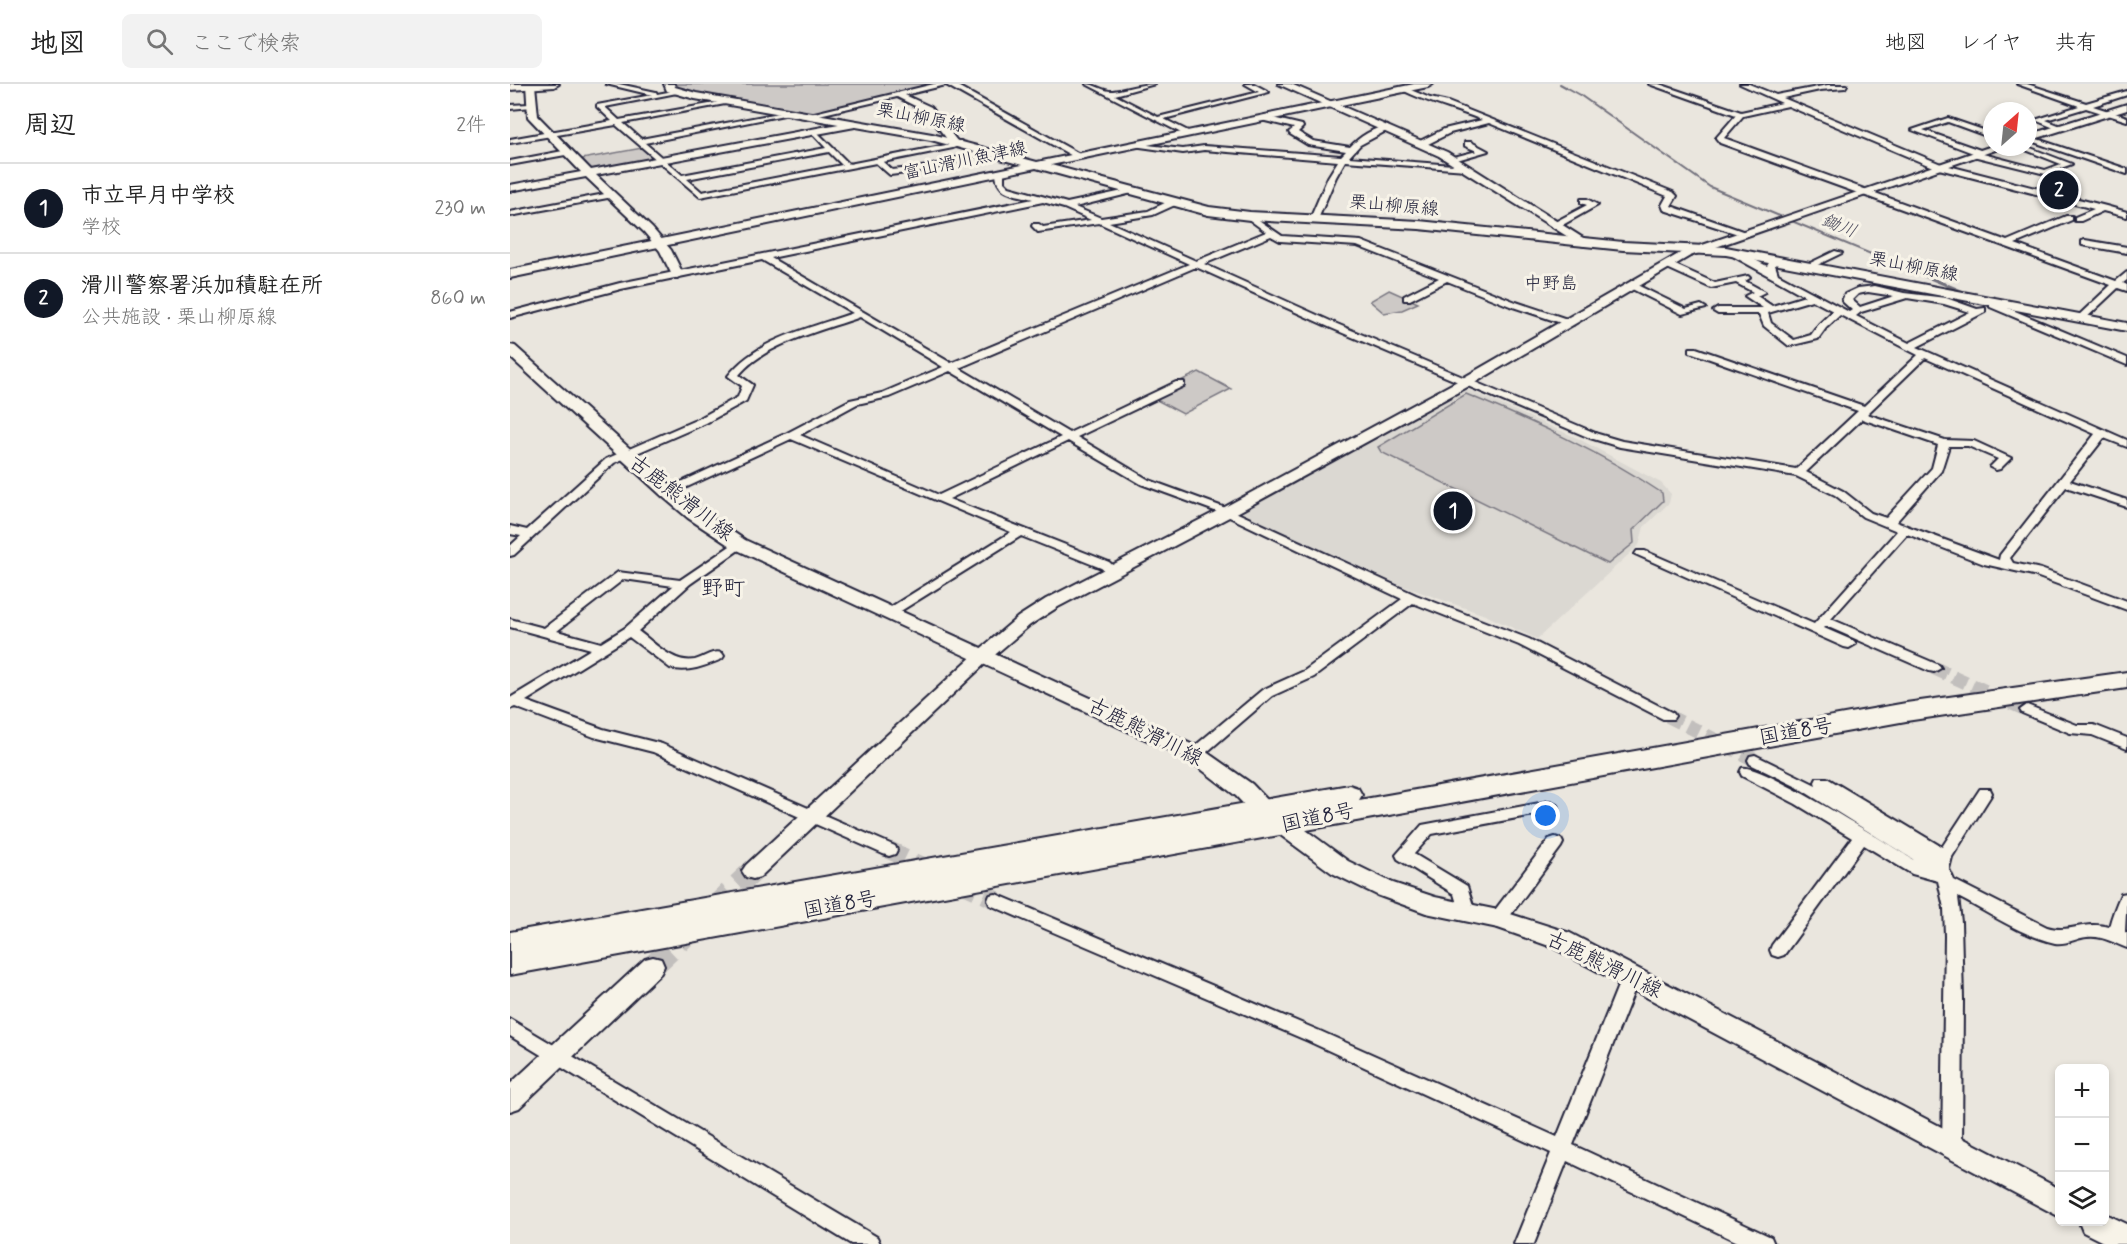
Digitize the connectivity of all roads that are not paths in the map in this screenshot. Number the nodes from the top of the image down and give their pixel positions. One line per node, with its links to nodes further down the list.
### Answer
1 (554, 84): 13 (main road)
2 (609, 84): 17 (street)
3 (943, 84): 20 (street)
4 (949, 84): 61 (street)
5 (1089, 84): 19 (street)
6 (1152, 84): 19 (street)
7 (1248, 84): 34 (street)
8 (1283, 84): 24 (street)
9 (1428, 84): 16 (main road, 富山滑川魚津線)
10 (1652, 84): 31 (street)
11 (1743, 84): 21 (street)
12 (2019, 84): 25 (street)
13 (530, 85): 15 (main road); 26 (street)
14 (1845, 86): 21 (street)
15 (510, 87)
16 (1404, 89): 24 (main road, 富山滑川魚津線); 36 (street)
17 (672, 90): 22 (main road, 栗山柳原線); 37 (street)
18 (2127, 93): 25 (street)
19 (1109, 94): 34 (street)
20 (899, 95): 32 (street); 49 (street)
21 (1776, 97): 23 (street)
22 (732, 102): 29 (main road, 栗山柳原線); 37 (street)
23 (1790, 103): 31 (street); 70 (street)
24 (1330, 104): 33 (main road, 富山滑川魚津線); 39 (street)
25 (2085, 105): 30 (street); 40 (street)
26 (530, 106): 27 (street); 43 (street)
27 (510, 107)
28 (2127, 107): 30 (street)
29 (790, 113): 32 (main road, 栗山柳原線); 48 (street)
30 (2109, 113): 35 (street); 40 (street)
31 (1741, 114): 78 (street)
32 (806, 116): 38 (main road, 栗山柳原線)
33 (1264, 118): 44 (main road, 富山滑川魚津線); 54 (street)
34 (1157, 119): 44 (street)
35 (2127, 119)
36 (1489, 121): 50 (street); 93 (street)
37 (617, 122): 43 (street); 48 (street)
38 (855, 124): 41 (street); 49 (main road, 栗山柳原線)
39 (1385, 128): 50 (street); 54 (street)
40 (2062, 128): 45 (street)
41 (815, 132): 53 (street); 64 (street)
42 (1983, 133): 58 (street)
43 (549, 134): 46 (street); 56 (street)
44 (1187, 134): 52 (main road, 富山滑川魚津線)
45 (2037, 135)
46 (510, 141)
47 (2037, 141): 73 (street)
48 (639, 142): 64 (street)
49 (956, 143): 55 (main road, 栗山柳原線); 65 (street)
50 (1421, 144): 66 (street)
51 (1468, 144): 66 (street)
52 (1130, 146): 61 (main road, 富山滑川魚津線); 63 (street)
53 (832, 149): 69 (street); 75 (street)
54 (1350, 149): 63 (street)
55 (984, 151): 65 (street); 68 (main road, 栗山柳原線)
56 (568, 152): 67 (street); 74 (street)
57 (1983, 152): 58 (street)
58 (1978, 153): 60 (street); 70 (street)
59 (2037, 153): 62 (street)
60 (1983, 154)
61 (1079, 156): 68 (main road, 富山滑川魚津線)
62 (1988, 156)
63 (1340, 159): 71 (street); 88 (street)
64 (661, 160): 74 (street); 75 (street)
65 (878, 160): 69 (street)
66 (1453, 160): 71 (street)
67 (510, 163)
68 (1034, 165): 72 (main road, 富山滑川魚津線); 77 (main road, 栗山柳原線)
69 (847, 166): 75 (street)
70 (1938, 166): 78 (street); 84 (street)
71 (1466, 168): 90 (street)
72 (1000, 172): 80 (street); 94 (main road, 富山滑川魚津線)
73 (2127, 172)
74 (589, 173): 76 (street); 79 (street)
75 (681, 178)
76 (510, 188)
77 (1129, 191): 82 (main road, 栗山柳原線); 83 (street)
78 (1863, 193): 93 (street); 97 (street)
79 (610, 195): 85 (street); 94 (street)
80 (1044, 199): 83 (street); 102 (street)
81 (1584, 201): 90 (street)
82 (1172, 202): 87 (main road, 栗山柳原線); 89 (street)
83 (1066, 206): 89 (street)
84 (2103, 208): 86 (street); 97 (street)
85 (510, 214)
86 (2127, 215)
87 (1250, 216): 88 (main road, 栗山柳原線); 92 (street)
88 (1314, 219): 95 (main road, 栗山柳原線)
89 (1098, 221): 91 (street); 104 (street)
90 (1556, 225): 95 (street)
91 (1036, 226)
92 (1270, 232): 104 (street); 112 (street)
93 (1744, 233): 98 (street)
94 (658, 243): 108 (main road, 富山滑川魚津線); 109 (street)
95 (1585, 243): 98 (main road, 栗山柳原線)
96 (2085, 243): 99 (street)
97 (2006, 245): 113 (street)
98 (1698, 249): 100 (main road, 栗山柳原線); 105 (street)
99 (2127, 250)
100 (1732, 252): 103 (main road, 栗山柳原線); 107 (street)
101 (1838, 254): 106 (street)
102 (764, 257): 109 (street); 126 (street)
103 (1775, 260): 106 (main road, 栗山柳原線); 107 (street)
104 (1194, 264): 137 (street); 138 (street)
105 (1668, 265): 111 (street); 114 (street)
106 (1808, 266): 119 (main road, 栗山柳原線)
107 (1773, 273): 111 (street); 116 (street)
108 (510, 274)
109 (677, 274): 127 (street)
110 (2127, 275): 113 (street)
111 (1739, 276): 121 (street)
112 (1447, 278): 118 (street); 130 (street)
113 (2115, 285): 115 (street); 129 (street)
114 (1633, 286): 120 (street); 130 (street)
115 (2127, 288)
116 (1813, 296): 121 (street); 124 (street)
117 (1904, 296): 122 (street); 122 (street); 125 (street)
118 (1407, 298)
119 (1993, 303): 125 (street); 129 (main road, 栗山柳原線); 136 (street)
120 (1701, 308)
121 (1767, 310): 123 (street); 124 (street)
122 (1858, 310): 128 (street)
123 (1718, 311)
124 (1839, 311): 128 (street)
125 (1978, 312): 132 (street)
126 (860, 314): 137 (street); 146 (street)
127 (510, 315)
128 (1849, 316): 132 (street)
129 (2081, 318): 131 (main road, 栗山柳原線)
130 (1570, 323): 138 (street)
131 (2127, 327)
132 (1909, 347): 135 (street)
133 (510, 349): 146 (main road, 古鹿熊滑川線)
134 (1693, 350): 140 (street)
135 (1924, 354): 140 (street); 141 (street)
136 (2127, 362)
137 (950, 368): 142 (street); 143 (street)
138 (1466, 382): 148 (street); 153 (street)
139 (1180, 384): 143 (street)
140 (1864, 413): 144 (street); 148 (street)
141 (2102, 433): 145 (street); 149 (street)
142 (791, 435): 150 (street); 151 (street)
143 (1069, 438): 151 (street); 153 (street)
144 (1944, 443): 147 (street); 154 (street)
145 (2127, 444)
146 (625, 454): 150 (main road, 古鹿熊滑川線); 158 (street)
147 (1996, 467)
148 (1799, 473): 154 (street)
149 (2065, 483): 152 (street); 162 (street)
150 (668, 492): 159 (main road, 古鹿熊滑川線)
151 (939, 499): 157 (street)
152 (2127, 504)
153 (1227, 512): 163 (street); 165 (street)
154 (1888, 523): 155 (street)
155 (1905, 529): 162 (street); 169 (street)
156 (510, 530): 158 (street)
157 (1021, 531): 163 (street); 167 (street)
158 (531, 534): 160 (street)
159 (738, 544): 164 (street); 167 (main road, 古鹿熊滑川線)
160 (510, 552)
161 (1641, 554): 169 (street)
162 (2007, 564): 166 (street)
163 (1112, 570): 174 (street)
164 (683, 584): 170 (street); 171 (street)
165 (1411, 598): 181 (street); 183 (street)
166 (2127, 606)
167 (891, 613): 174 (main road, 古鹿熊滑川線)
168 (510, 622): 171 (street)
169 (1820, 625): 172 (street); 177 (street)
170 (630, 631): 173 (street); 175 (street)
171 (546, 633): 173 (street)
172 (1849, 644)
173 (603, 648): 179 (street)
174 (984, 655): 183 (main road, 古鹿熊滑川線); 187 (street)
175 (717, 656)
176 (2127, 665): 188 (highway, 国道8号)
177 (1934, 668)
178 (2127, 680): 188 (highway, 国道8号)
179 (513, 703): 187 (street)
180 (2028, 710): 182 (street)
181 (1668, 716)
182 (2127, 744)
183 (1195, 754): 188 (main road, 古鹿熊滑川線)
184 (1822, 782): 193 (street)
185 (1985, 793): 193 (street)
186 (1550, 807): 196 (street)
187 (809, 817): 191 (street); 192 (street)
188 (1274, 818): 196 (main road, 古鹿熊滑川線); 199 (highway, 国道8号); 201 (highway, 国道8号)
189 (1862, 836): 193 (street); 193 (street); 200 (street)
190 (1554, 843): 197 (street)
191 (888, 850)
192 (753, 871)
193 (1945, 872): 198 (street); 207 (street)
194 (2127, 899): 198 (street)
195 (996, 900): 208 (street)
196 (1467, 912): 197 (main road, 古鹿熊滑川線)
197 (1498, 919): 203 (main road, 古鹿熊滑川線)
198 (2121, 938)
199 (510, 944)
200 (1778, 950)
201 (510, 963)
202 (653, 966): 205 (street)
203 (1631, 976): 207 (main road, 古鹿熊滑川線); 208 (street)
204 (510, 1027): 205 (street)
205 (558, 1056): 206 (street); 212 (street)
206 (510, 1100)
207 (1952, 1149): 209 (main road, 古鹿熊滑川線)
208 (1562, 1151): 213 (street); 214 (street)
209 (2055, 1201)
210 (2102, 1226): 211 (main road)
211 (2127, 1239)
212 (870, 1244)
213 (1524, 1244)
214 (1764, 1244)

